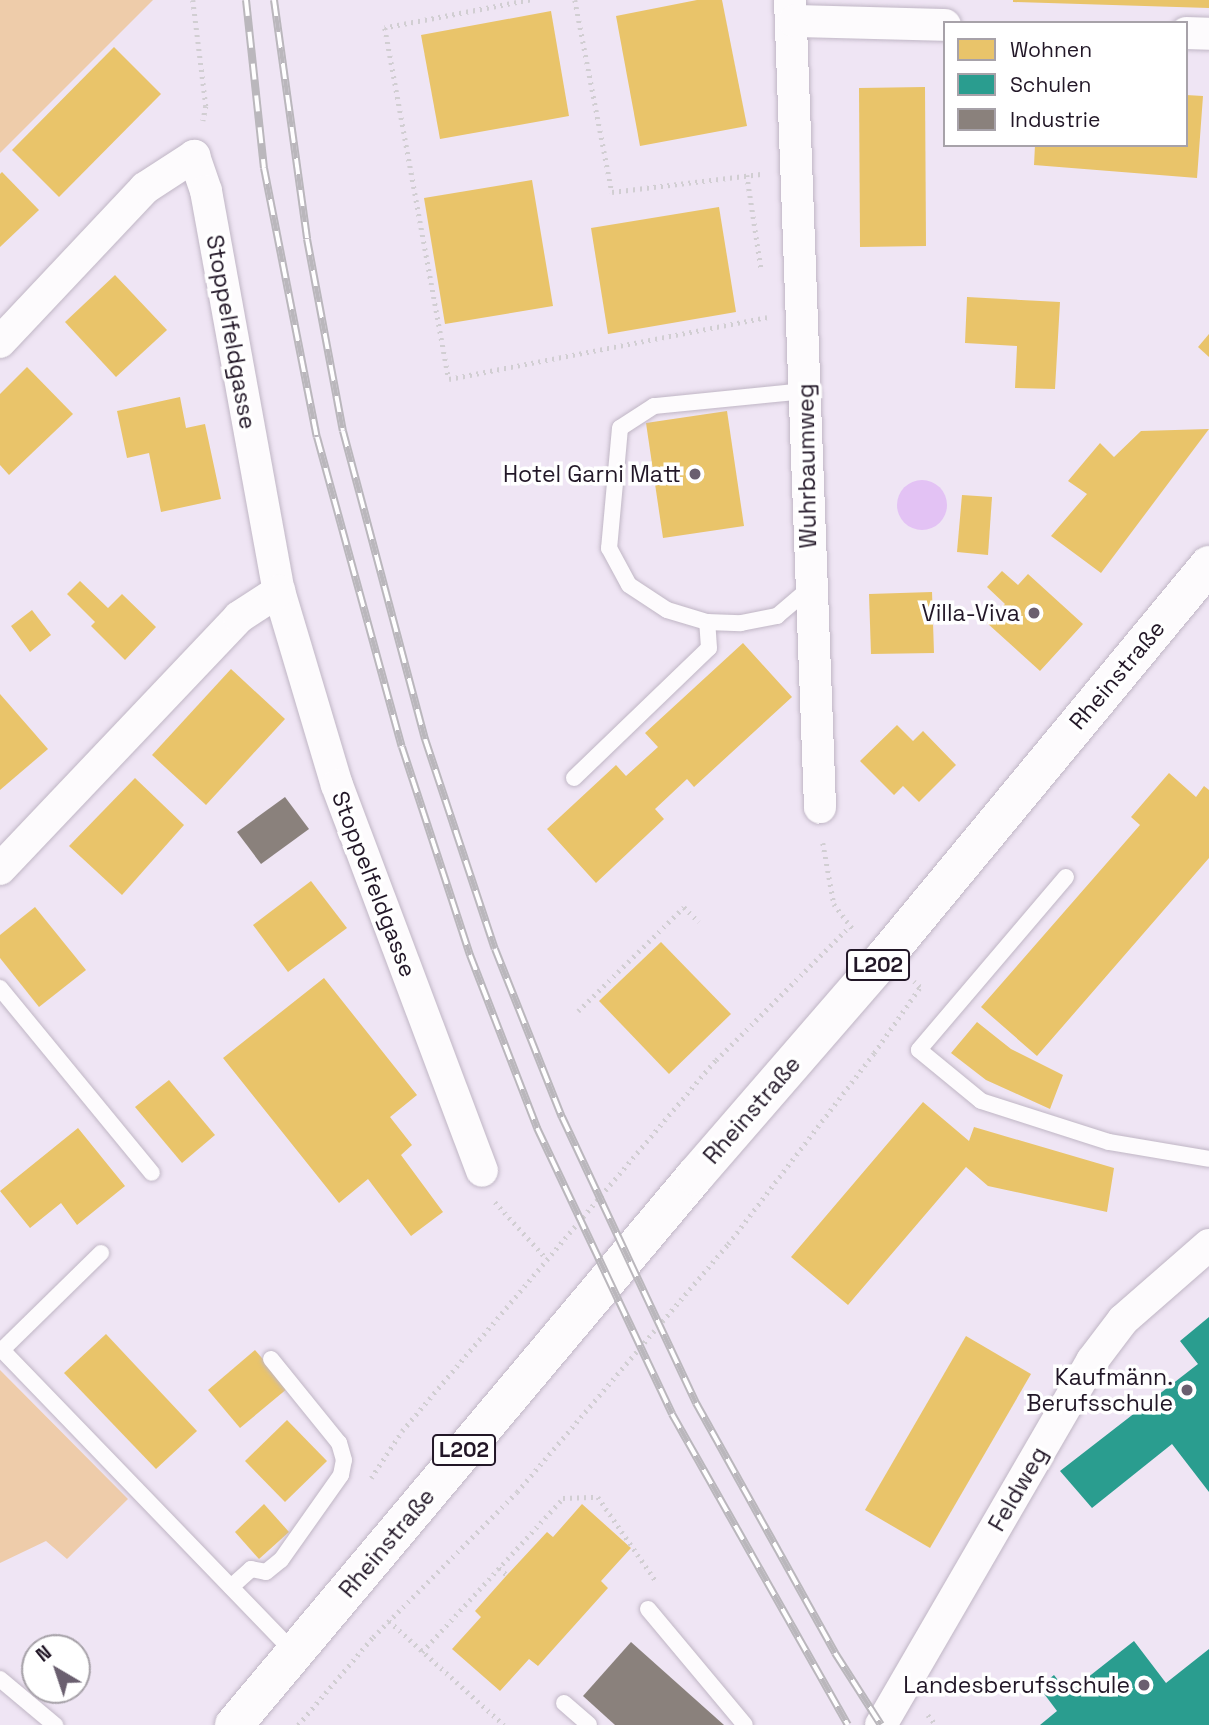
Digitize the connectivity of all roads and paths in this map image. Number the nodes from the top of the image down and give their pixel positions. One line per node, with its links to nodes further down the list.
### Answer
1 (192, 0): 8 (path)
2 (530, 0): 12 (path)
3 (575, 0): 10 (path)
4 (792, 10): 5 (street); 9 (street, Wuhrbaumweg)
5 (943, 25)
6 (1188, 33): 7 (street)
7 (1209, 34)
8 (194, 156): 13 (street); 17 (street, Stoppelfeldgasse)
9 (799, 169): 10 (path); 14 (street, Wuhrbaumweg)
10 (747, 175): 11 (path)
11 (762, 278)
12 (766, 304)
13 (0, 342)
14 (805, 391): 16 (street, Wuhrbaumweg); 18 (lane)
15 (1209, 565): 41 (main road, Rheinstraße / L202)
16 (810, 588): 18 (lane); 20 (street, Wuhrbaumweg)
17 (279, 591): 21 (street); 28 (street, Stoppelfeldgasse)
18 (707, 622): 19 (lane)
19 (574, 778)
20 (820, 807): 32 (path)
21 (0, 869)
22 (1066, 877): 27 (lane)
23 (699, 922): 26 (path)
24 (920, 987): 39 (path)
25 (0, 988): 29 (lane)
26 (578, 1011)
27 (1209, 1159)
28 (482, 1171): 32 (path)
29 (152, 1173)
30 (1209, 1245): 50 (street, Feldweg)
31 (101, 1253): 37 (lane)
32 (546, 1258): 34 (path)
33 (271, 1359): 37 (lane)
34 (364, 1488)
35 (499, 1568): 36 (path); 38 (path); 40 (path)
36 (507, 1575)
37 (232, 1587): 41 (lane)
38 (648, 1609): 49 (lane)
39 (389, 1621): 40 (path); 46 (path)
40 (422, 1652): 47 (path)
41 (295, 1653): 45 (main road, Rheinstraße / L202)
42 (0, 1679): 44 (lane)
43 (564, 1703): 48 (lane)
44 (55, 1725)
45 (234, 1725)
46 (298, 1725)
47 (504, 1725)
48 (589, 1725)
49 (746, 1725)
50 (881, 1725)

